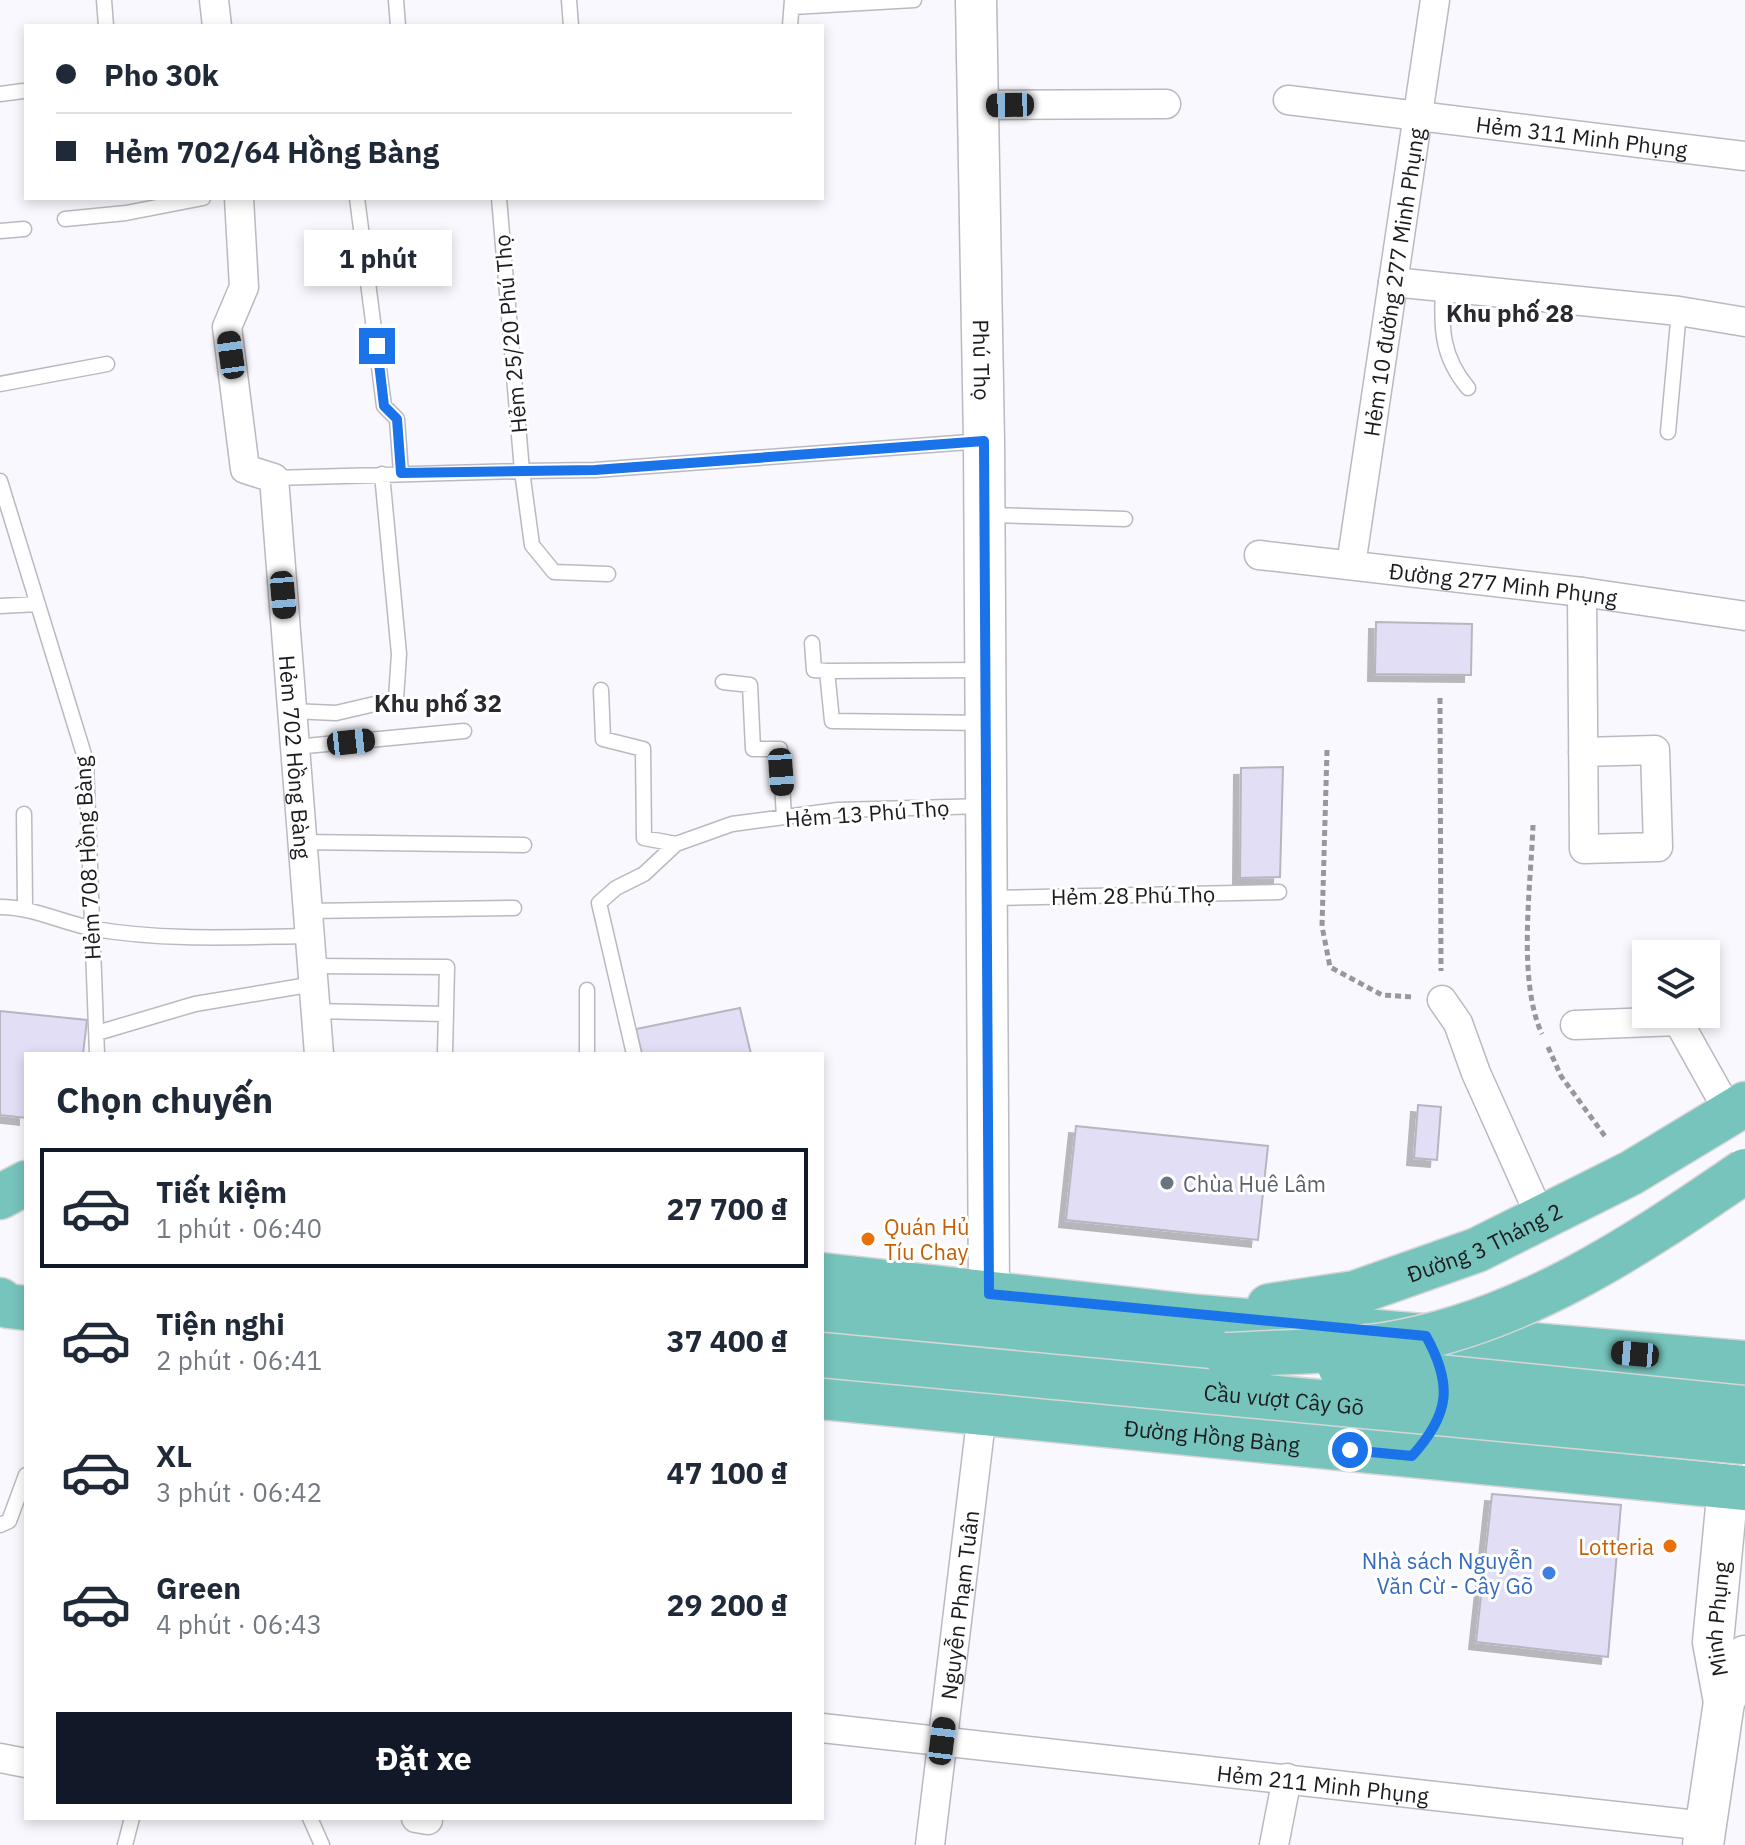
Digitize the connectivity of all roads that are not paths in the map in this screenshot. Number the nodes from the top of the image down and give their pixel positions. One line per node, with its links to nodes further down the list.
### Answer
1 (104, 0): 9 (lane)
2 (214, 0): 10 (street)
3 (396, 0): 11 (lane)
4 (569, 0): 12 (lane)
5 (914, 0): 8 (lane)
6 (976, 0): 18 (main road, Phú Thọ)
7 (1435, 0): 19 (street, Hẻm 10 đường 277 Minh Phụng)
8 (792, 4): 13 (lane)
9 (106, 24)
10 (217, 24)
11 (398, 24)
12 (571, 24)
13 (790, 24)
14 (23, 91): 15 (lane)
15 (0, 94)
16 (1288, 100): 19 (street, Hẻm 311 Minh Phụng)
17 (1166, 104): 18 (street)
18 (979, 105): 37 (main road, Phú Thọ)
19 (1418, 114): 20 (street, Hẻm 311 Minh Phụng); 29 (street, Hẻm 10 đường 277 Minh Phụng)
20 (1745, 156)
21 (181, 200): 25 (lane)
22 (239, 200): 41 (street)
23 (357, 200): 39 (lane)
24 (499, 200): 38 (lane, Hẻm 25/20 Phú Thọ)
25 (125, 205): 26 (lane)
26 (65, 219)
27 (24, 229): 28 (lane)
28 (0, 231)
29 (1393, 282): 30 (street); 46 (street, Hẻm 10 đường 277 Minh Phụng)
30 (1443, 287): 31 (street); 35 (lane)
31 (1679, 311): 32 (street); 36 (lane)
32 (1745, 322)
33 (107, 364): 34 (lane)
34 (0, 384)
35 (1468, 388)
36 (1668, 432)
37 (984, 441): 38 (lane); 43 (main road, Phú Thọ)
38 (522, 471): 39 (lane); 47 (lane, Hẻm 25/20 Phú Thọ)
39 (401, 473): 40 (lane)
40 (382, 474): 41 (lane); 57 (lane)
41 (274, 478): 57 (street, Hẻm 702 Hồng Bàng)
42 (0, 481): 49 (lane, Hẻm 708 Hồng Bàng)
43 (984, 515): 44 (lane); 53 (main road, Phú Thọ)
44 (1125, 519)
45 (1259, 555): 46 (street, Đường 277 Minh Phụng)
46 (1351, 565): 48 (street, Đường 277 Minh Phụng)
47 (608, 574)
48 (1582, 592): 51 (street, Đường 277 Minh Phụng); 61 (street)
49 (38, 604): 50 (lane); 74 (lane, Hẻm 708 Hồng Bàng)
50 (0, 606)
51 (1745, 616)
52 (812, 643): 54 (lane)
53 (985, 670): 54 (lane); 58 (main road, Phú Thọ)
54 (827, 671): 58 (lane)
55 (723, 682): 64 (lane)
56 (601, 690): 66 (lane)
57 (292, 711): 60 (street, Hẻm 702 Hồng Bàng)
58 (985, 723): 62 (main road, Phú Thọ)
59 (464, 731): 60 (lane)
60 (295, 747): 65 (street, Hẻm 702 Hồng Bàng)
61 (1583, 752)
62 (986, 806): 64 (lane, Hẻm 13 Phú Thọ); 69 (main road, Phú Thọ)
63 (24, 814): 71 (lane)
64 (784, 817): 66 (lane, Hẻm 13 Phú Thọ)
65 (302, 842): 67 (lane); 73 (street, Hẻm 702 Hồng Bàng)
66 (676, 844): 85 (lane)
67 (524, 845)
68 (1279, 892): 69 (lane, Hẻm 28 Phú Thọ)
69 (987, 898): 96 (main road, Phú Thọ)
70 (0, 907): 71 (lane)
71 (25, 907): 74 (lane)
72 (514, 908): 73 (lane)
73 (309, 924): 74 (lane); 75 (street, Hẻm 702 Hồng Bàng)
74 (92, 928): 80 (lane, Hẻm 708 Hồng Bàng)
75 (314, 987): 78 (lane); 78 (lane); 80 (lane); 82 (street, Hẻm 702 Hồng Bàng)
76 (587, 990): 84 (lane)
77 (1442, 1000): 91 (street)
78 (446, 1014): 83 (lane)
79 (1575, 1025): 86 (street)
80 (97, 1033): 81 (lane, Hẻm 708 Hồng Bàng)
81 (97, 1052)
82 (319, 1052)
83 (445, 1052)
84 (587, 1052)
85 (634, 1052)
86 (1738, 1109): 91 (main road, Đường 3 Tháng 2)
87 (1745, 1171): 103 (main road, Cầu vượt Cây Gõ, bridge)
88 (24, 1184): 89 (main road)
89 (0, 1197)
90 (0, 1216): 92 (main road)
91 (1541, 1218): 100 (main road, Đường 3 Tháng 2)
92 (24, 1220)
93 (0, 1275): 95 (main road)
94 (824, 1275): 96 (main road)
95 (24, 1278)
96 (989, 1294): 100 (main road)
97 (0, 1300): 98 (main road)
98 (24, 1308)
99 (824, 1310): 103 (main road, Cầu vượt Cây Gõ)
100 (1199, 1317): 101 (main road)
101 (1426, 1336): 104 (main road); 110 (main road)
102 (824, 1355): 109 (main road, Cầu vượt Cây Gõ, bridge)
103 (1226, 1355): 107 (main road, Cầu vượt Cây Gõ, bridge)
104 (1745, 1363)
105 (1745, 1394): 112 (main road, Minh Phụng)
106 (824, 1397): 108 (main road, Đường Hồng Bàng)
107 (1745, 1408)
108 (982, 1413): 110 (main road, Đường Hồng Bàng); 117 (street, Nguyễn Phạm Tuân)
109 (1745, 1442)
110 (1412, 1456): 112 (main road, Đường Hồng Bàng)
111 (24, 1480): 113 (lane)
112 (1736, 1488): 115 (main road, Minh Phụng)
113 (0, 1525)
114 (1745, 1656): 115 (main road, Minh Phụng)
115 (1724, 1702): 123 (main road, Minh Phụng)
116 (824, 1728): 117 (street, Hẻm 211 Minh Phụng)
117 (942, 1741): 120 (street, Hẻm 211 Minh Phụng); 126 (street, Nguyễn Phạm Tuân)
118 (0, 1758): 119 (street)
119 (24, 1763)
120 (1287, 1778): 123 (street, Hẻm 211 Minh Phụng); 127 (street)
121 (131, 1820): 124 (lane)
122 (311, 1820): 125 (lane)
123 (1704, 1835)
124 (125, 1845)
125 (322, 1845)
126 (930, 1845)
127 (1274, 1845)

